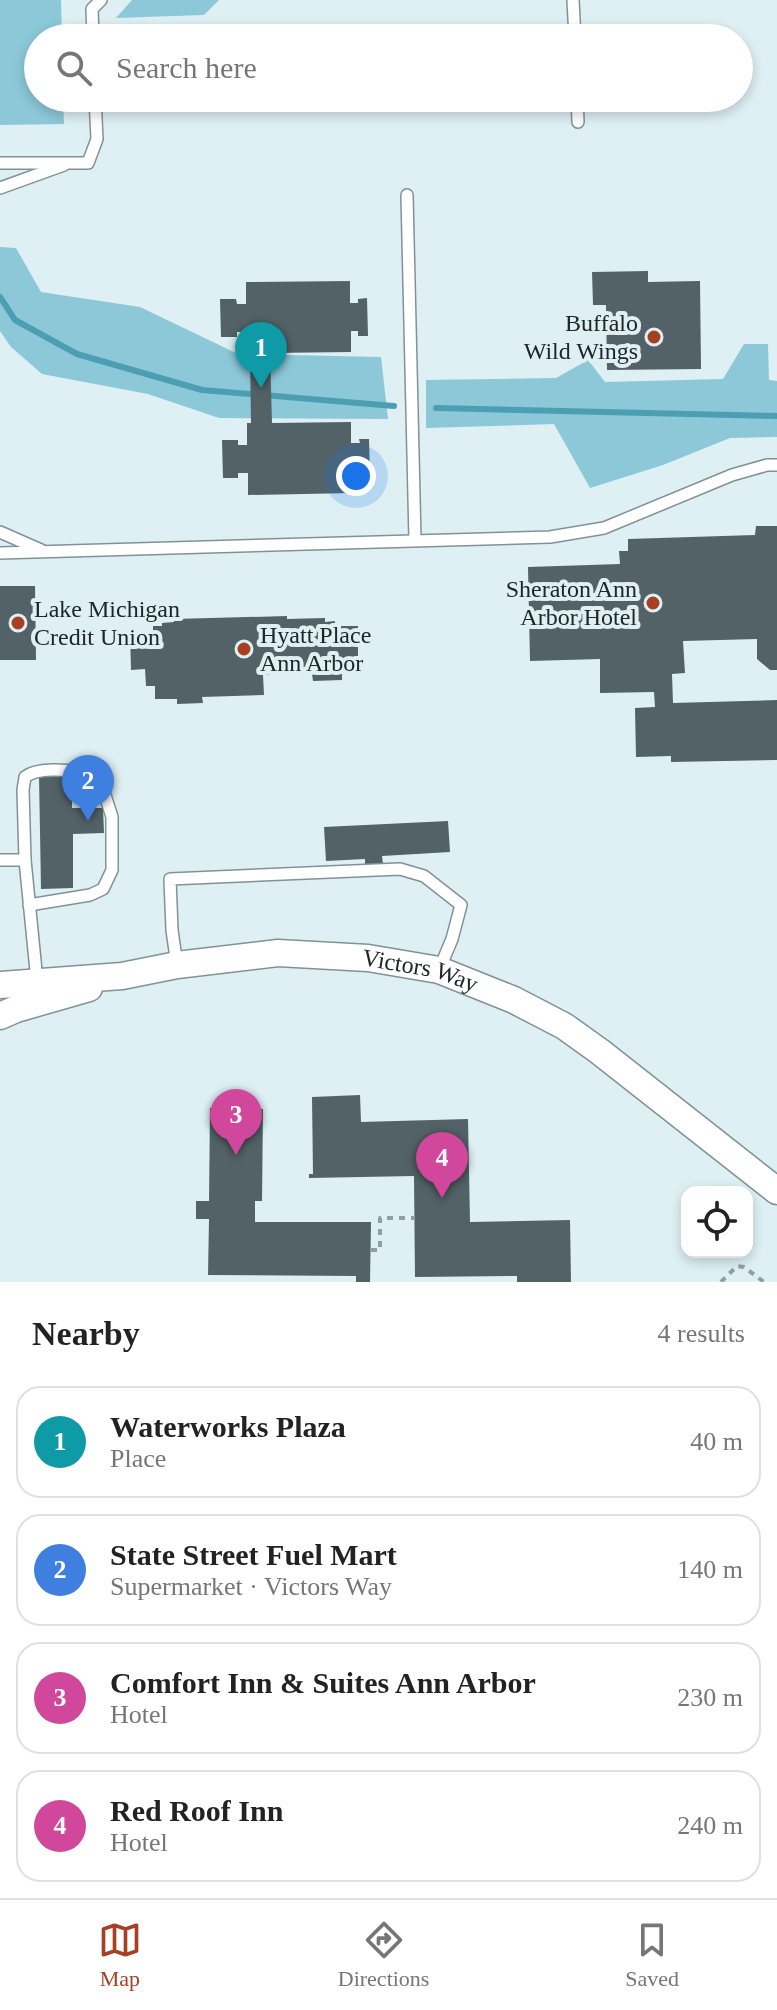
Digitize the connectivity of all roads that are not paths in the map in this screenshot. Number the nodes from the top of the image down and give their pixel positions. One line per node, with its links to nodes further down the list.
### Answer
1 (101, 0): 3 (lane)
2 (573, 0): 4 (lane)
3 (93, 24)
4 (574, 24)
5 (96, 112): 9 (lane)
6 (578, 112): 7 (lane)
7 (578, 122)
8 (0, 163): 9 (lane)
9 (72, 163): 10 (lane)
10 (0, 188)
11 (407, 195): 14 (lane)
12 (777, 465): 14 (lane)
13 (0, 532): 15 (lane)
14 (415, 540): 15 (lane)
15 (45, 552): 16 (lane)
16 (0, 553)
17 (0, 860): 18 (lane)
18 (25, 860): 19 (lane); 19 (lane)
19 (29, 905): 23 (lane)
20 (177, 965): 21 (street, Victors Way); 21 (lane); 22 (street, Victors Way)
21 (439, 970): 26 (street, Victors Way)
22 (122, 976): 23 (street, Victors Way); 25 (street)
23 (37, 982): 24 (street, Victors Way)
24 (0, 985)
25 (0, 1016)
26 (777, 1191)

